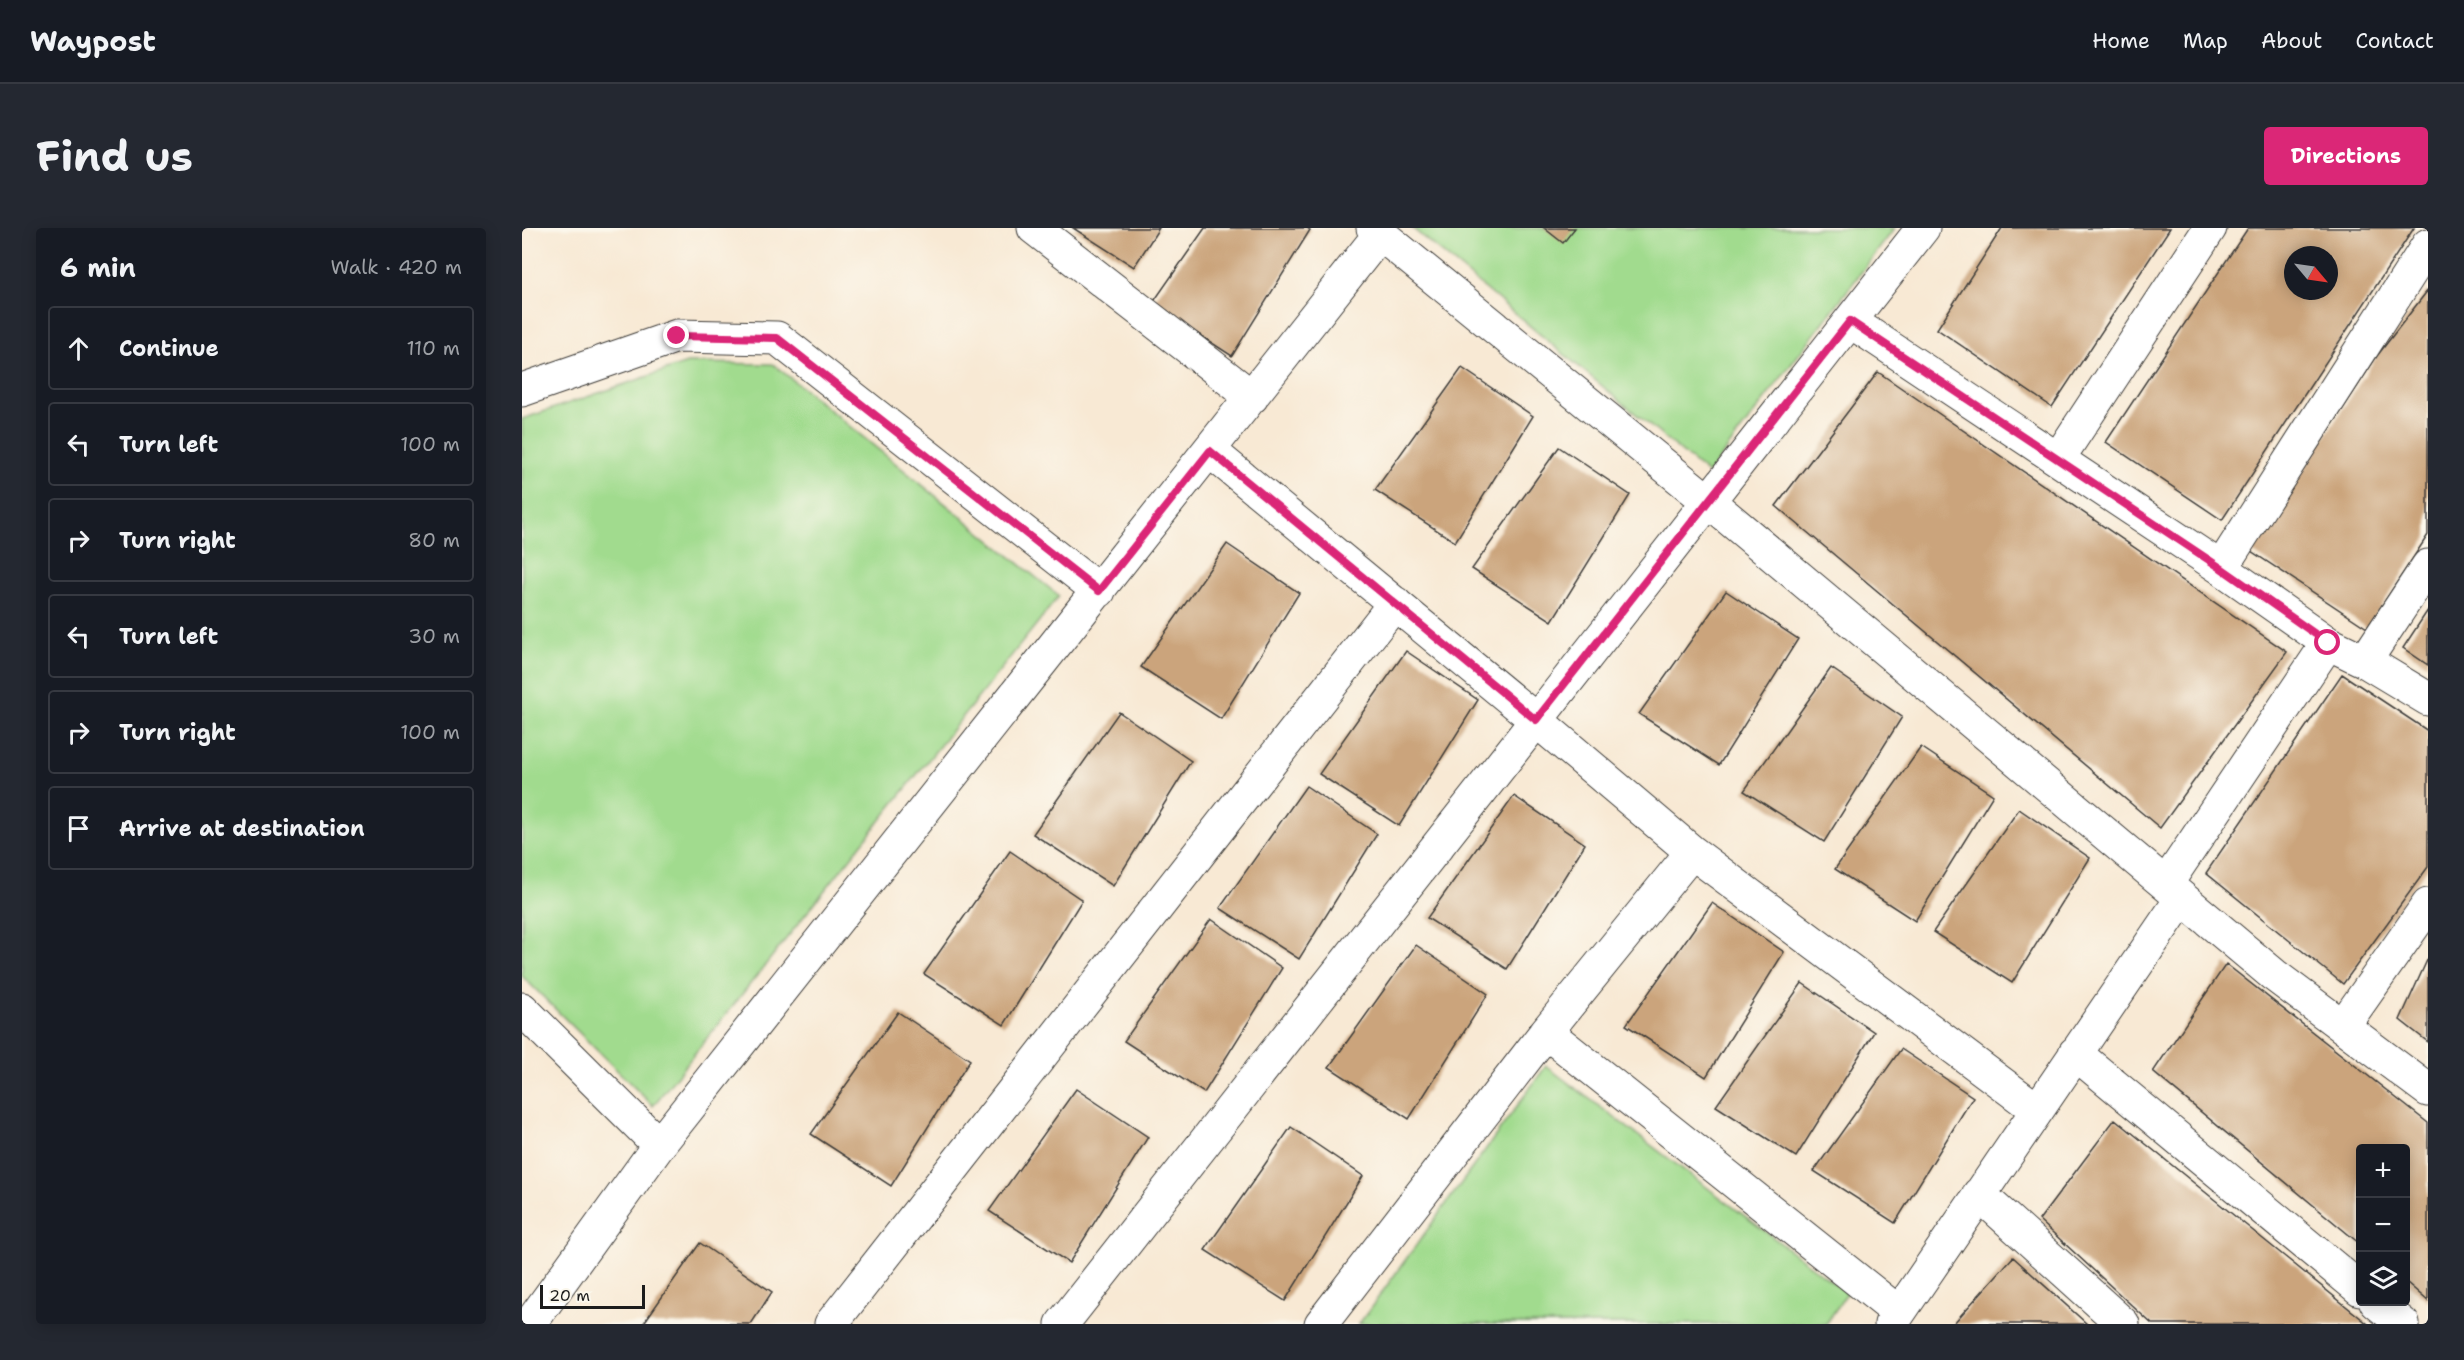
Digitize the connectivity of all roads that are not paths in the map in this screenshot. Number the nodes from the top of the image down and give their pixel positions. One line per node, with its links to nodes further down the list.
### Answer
1 (1035, 228): 8 (street)
2 (1923, 228): 6 (street)
3 (2211, 228): 10 (street)
4 (1376, 231): 8 (street); 11 (street)
5 (2428, 245): 13 (street)
6 (1850, 321): 10 (street); 11 (street)
7 (522, 390): 14 (street)
8 (1251, 397): 9 (street)
9 (1210, 451): 14 (street); 15 (street)
10 (2058, 459): 13 (street)
11 (1708, 501): 19 (street); 21 (street)
12 (2428, 566): 17 (street)
13 (2221, 568): 16 (street)
14 (1099, 591): 29 (street)
15 (1395, 603): 19 (street); 35 (street)
16 (2328, 643): 17 (street); 21 (street)
17 (2366, 661): 18 (street)
18 (2428, 699)
19 (1536, 720): 20 (street); 36 (street)
20 (1692, 852): 25 (street); 28 (street)
21 (2174, 891): 24 (street); 26 (street)
22 (2428, 905): 24 (street)
23 (522, 1009): 29 (street)
24 (2343, 1026): 27 (street)
25 (1546, 1032): 33 (street); 37 (street)
26 (2075, 1053): 28 (street); 31 (street)
27 (2428, 1090)
28 (2036, 1109): 30 (street)
29 (659, 1144): 34 (street)
30 (1979, 1194): 33 (street); 38 (street)
31 (2356, 1285)
32 (2381, 1306): 39 (street)
33 (1895, 1319)
34 (530, 1324)
35 (831, 1324)
36 (1062, 1324)
37 (1321, 1324)
38 (2123, 1324)
39 (2403, 1324)

